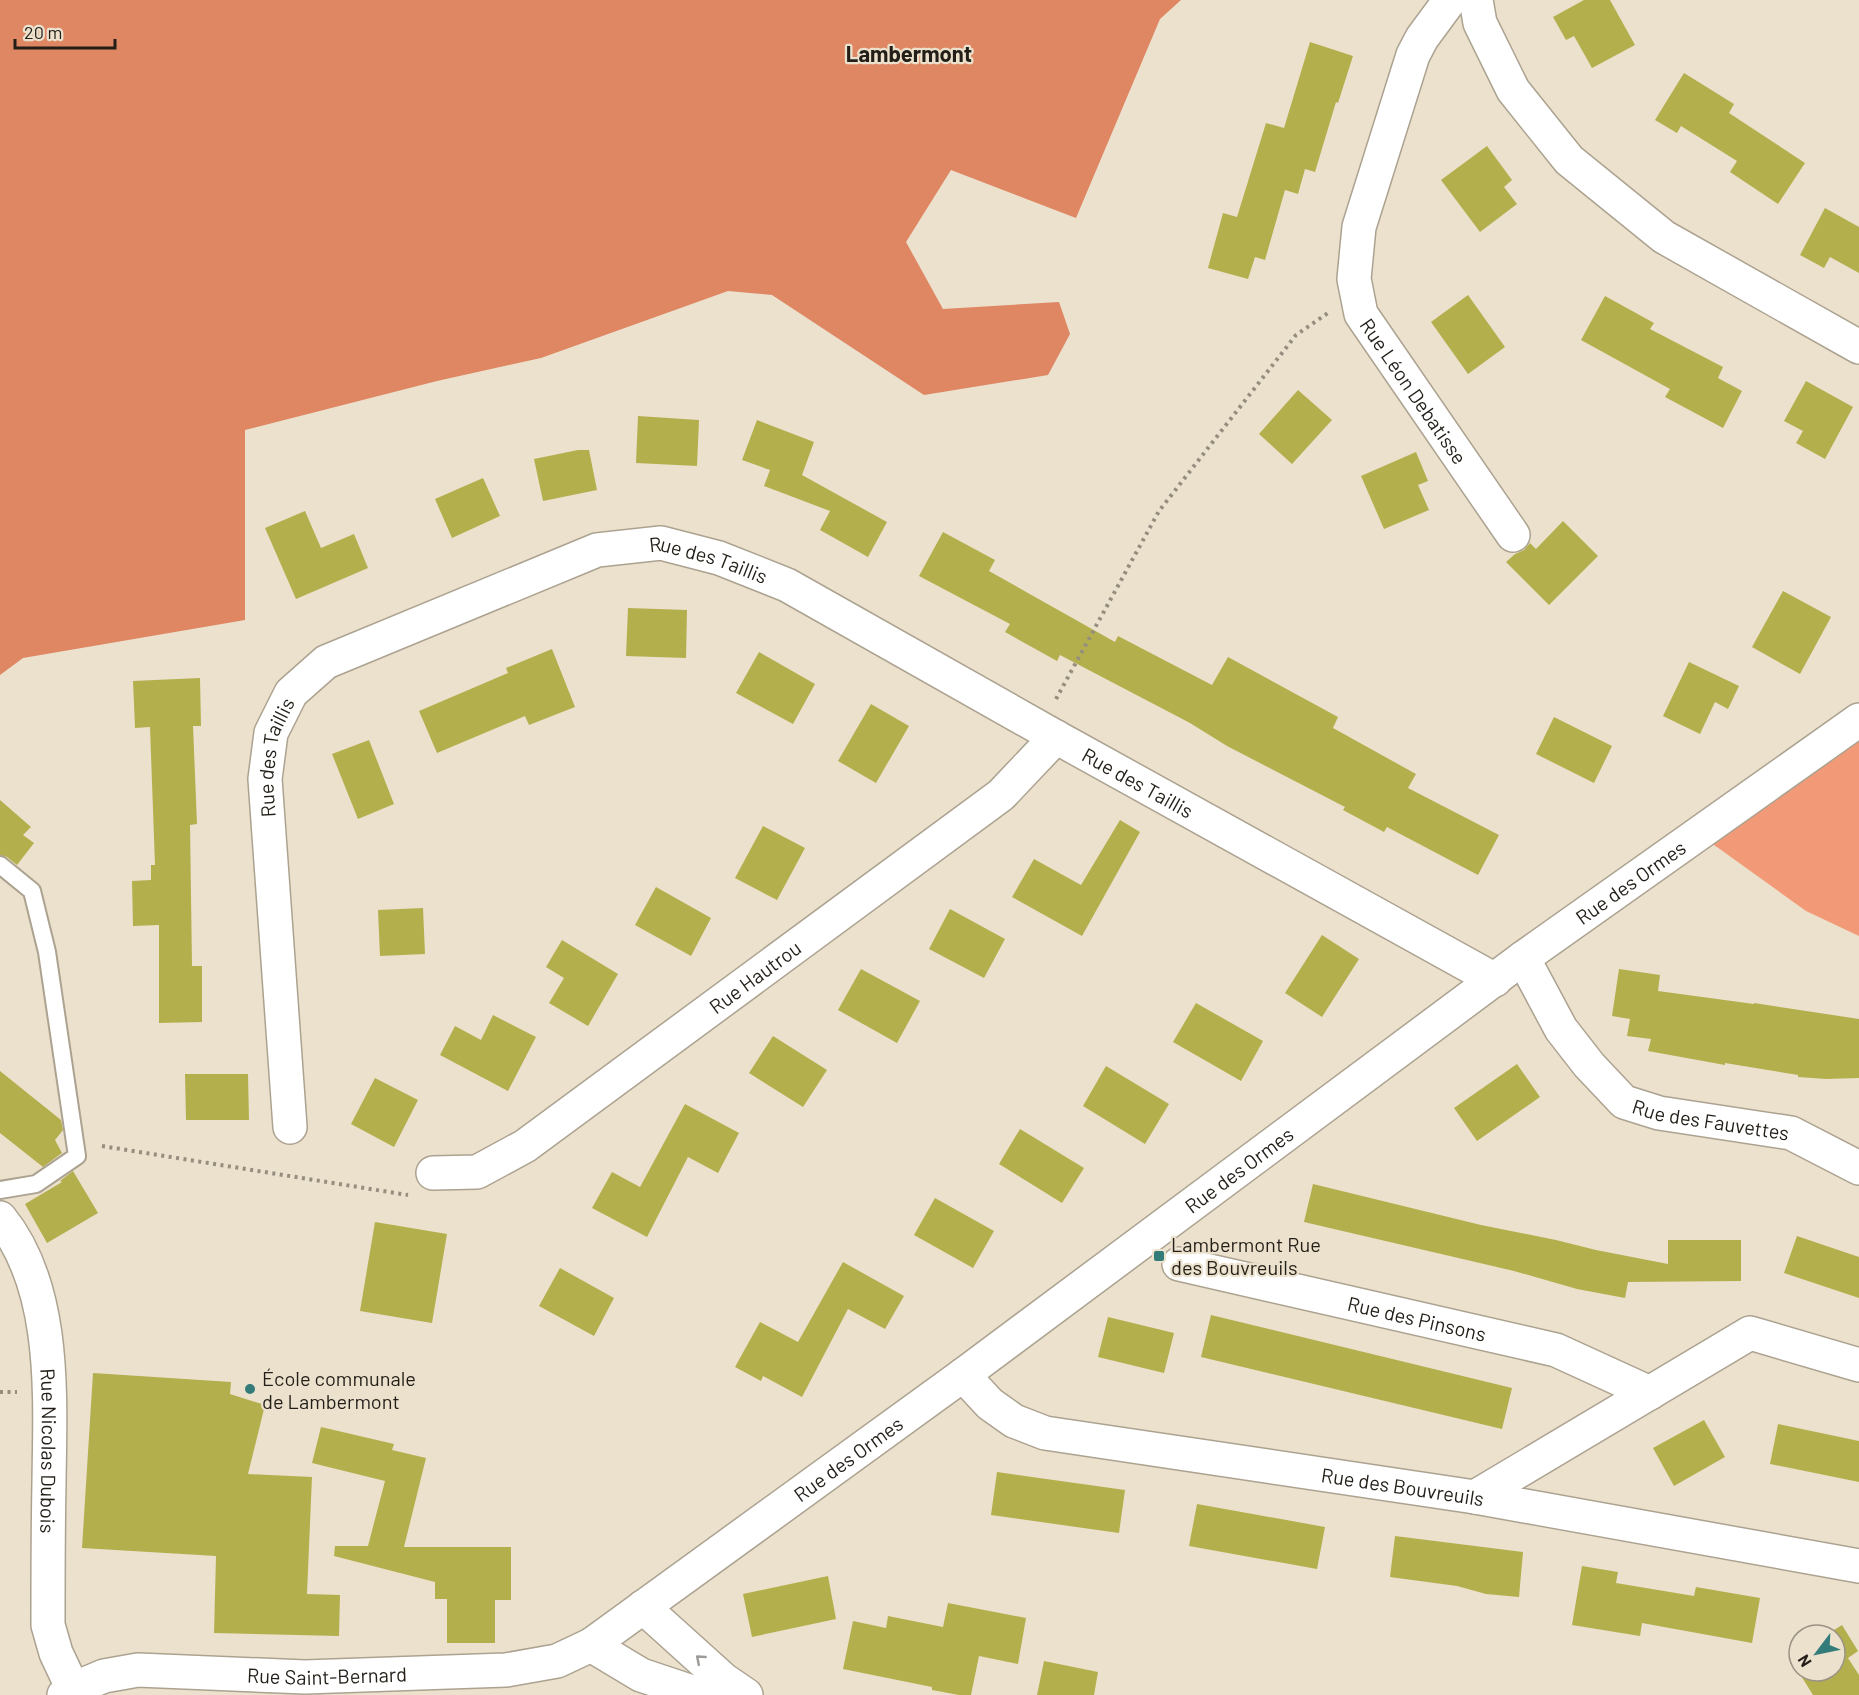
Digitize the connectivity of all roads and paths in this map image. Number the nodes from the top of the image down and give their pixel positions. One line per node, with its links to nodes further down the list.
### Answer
1 (1449, 0): 3 (street, Rue Léon Debatisse)
2 (1476, 0): 4 (street)
3 (1357, 292): 5 (street, Rue Léon Debatisse); 7 (path)
4 (1859, 347)
5 (1513, 535)
6 (1859, 720): 9 (street, Rue des Ormes)
7 (1048, 733): 10 (street, Rue des Taillis); 11 (street, Rue des Taillis); 14 (street, Rue Hautrou)
8 (0, 865): 12 (lane)
9 (1523, 958): 10 (street, Rue des Ormes); 13 (street, Rue des Fauvettes)
10 (1495, 980): 19 (street, Rue des Ormes)
11 (290, 1127)
12 (77, 1156): 14 (path); 15 (lane)
13 (1859, 1168)
14 (433, 1173)
15 (0, 1190)
16 (0, 1218): 25 (street, Rue Nicolas Dubois)
17 (1179, 1264): 20 (street, Rue des Pinsons)
18 (1859, 1365): 20 (street)
19 (963, 1375): 21 (street, Rue des Bouvreuils); 23 (street, Rue des Ormes)
20 (1650, 1393): 21 (street)
21 (1476, 1497): 22 (street, Rue des Bouvreuils)
22 (1859, 1566)
23 (643, 1607): 24 (street, Rue des Ormes); 27 (street, one-way to 23)
24 (591, 1646): 25 (street, Rue Saint-Bernard); 26 (street)
25 (69, 1692)
26 (701, 1695)
27 (746, 1695)

